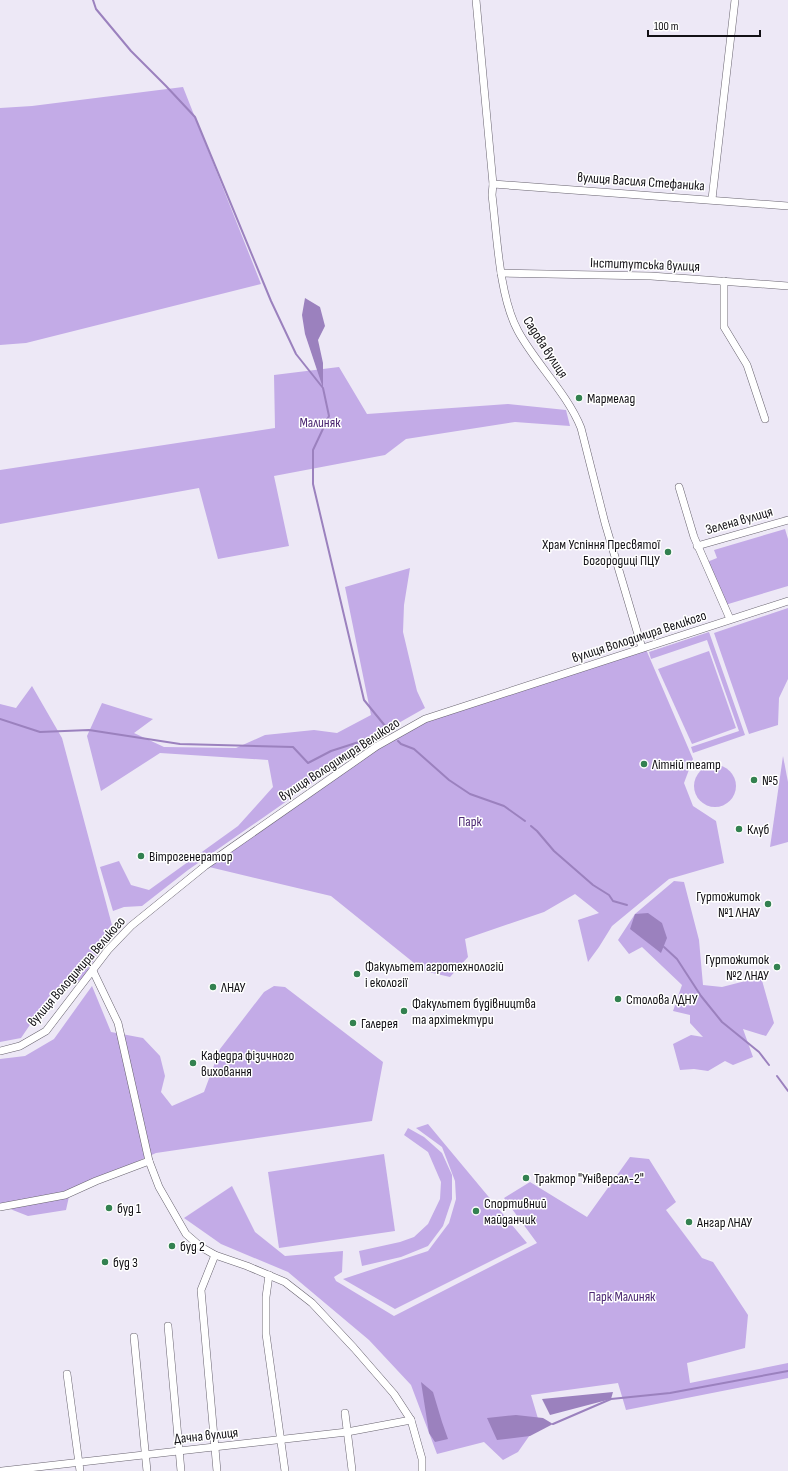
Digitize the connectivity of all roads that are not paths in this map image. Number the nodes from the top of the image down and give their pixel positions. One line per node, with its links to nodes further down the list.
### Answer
1 (476, 0): 3 (street, Садова вулиця)
2 (735, 0): 4 (street)
3 (493, 184): 4 (street, вулиця Василя Стефаника); 6 (street, Садова вулиця)
4 (712, 199): 5 (street, вулиця Василя Стефаника)
5 (788, 206)
6 (501, 273): 7 (street, Інститутська вулиця); 15 (street, Садова вулиця)
7 (724, 281): 8 (street, Інститутська вулиця); 9 (street)
8 (788, 286)
9 (765, 419)
10 (679, 487): 12 (street, Зелена вулиця)
11 (788, 520): 12 (street, Зелена вулиця)
12 (697, 546): 14 (street, Зелена вулиця)
13 (788, 601): 14 (street, вулиця Володимира Великого)
14 (730, 620): 15 (street, вулиця Володимира Великого)
15 (642, 648): 16 (street, вулиця Володимира Великого)
16 (93, 971): 17 (street, вулиця Володимира Великого); 18 (street)
17 (0, 1051)
18 (149, 1161): 19 (street); 20 (street)
19 (0, 1207)
20 (215, 1255): 21 (street); 29 (street)
21 (268, 1275): 26 (street); 28 (street)
22 (168, 1326): 30 (street)
23 (134, 1337): 31 (street)
24 (68, 1374): 32 (street)
25 (345, 1413): 27 (street)
26 (411, 1420): 27 (street, Дачна вулиця); 40 (street)
27 (347, 1432): 28 (street, Дачна вулиця); 33 (street)
28 (281, 1440): 29 (street, Дачна вулиця); 39 (street)
29 (214, 1448): 30 (street, Дачна вулиця); 38 (street)
30 (178, 1450): 31 (street, Дачна вулиця); 37 (street)
31 (145, 1455): 32 (street, Дачна вулиця); 36 (street)
32 (79, 1463): 34 (street, Дачна вулиця); 35 (street)
33 (352, 1470)
34 (2, 1471)
35 (80, 1471)
36 (147, 1471)
37 (181, 1471)
38 (217, 1471)
39 (285, 1471)
40 (422, 1471)

